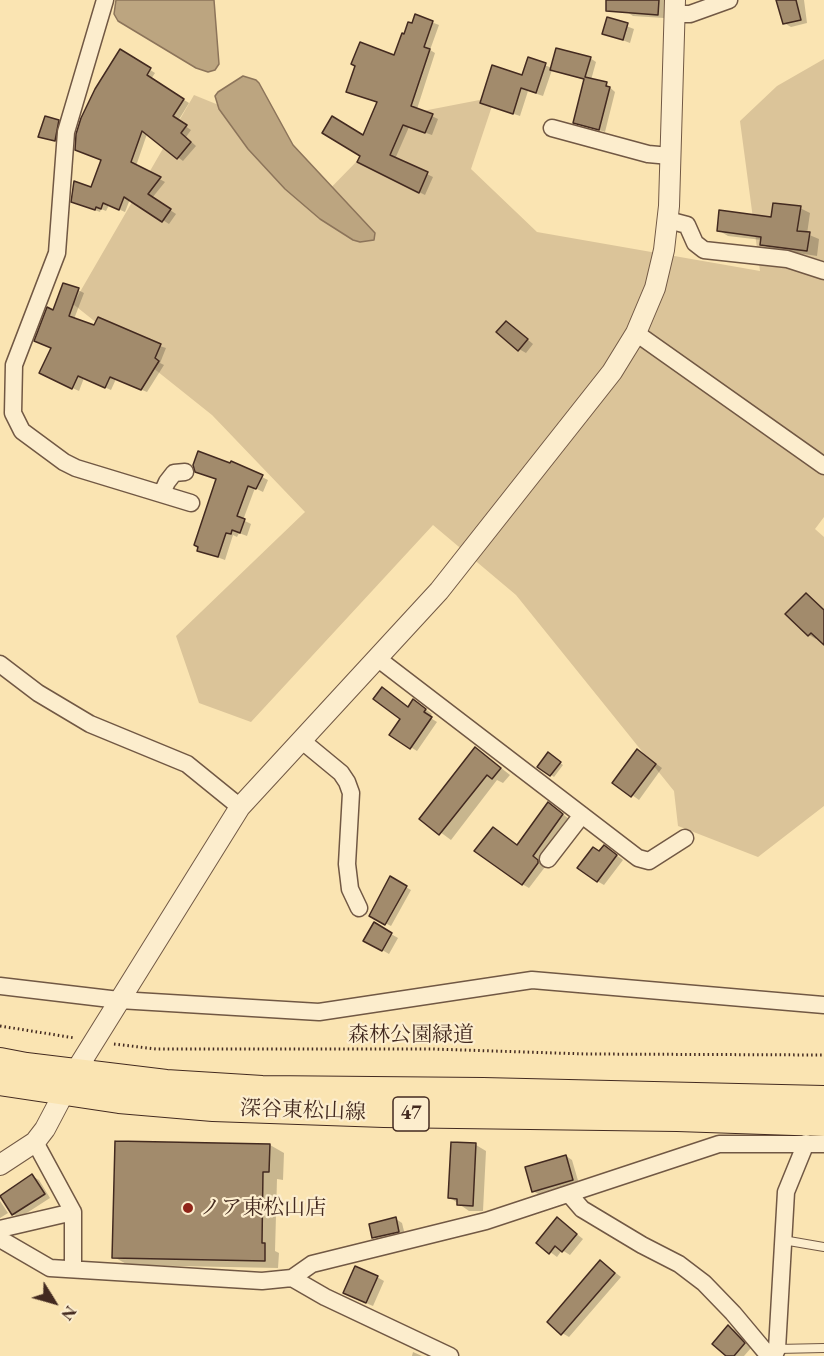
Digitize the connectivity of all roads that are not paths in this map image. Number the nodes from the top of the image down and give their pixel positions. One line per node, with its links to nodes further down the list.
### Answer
1 (105, 0): 9 (street)
2 (729, 0): 3 (street)
3 (675, 7): 5 (street)
4 (552, 128): 5 (street)
5 (670, 156): 6 (street)
6 (668, 219): 7 (street); 8 (street)
7 (824, 271)
8 (636, 333): 10 (street); 14 (street)
9 (7, 365): 12 (street)
10 (824, 466)
11 (185, 472): 12 (street)
12 (162, 493): 13 (street)
13 (191, 503)
14 (377, 658): 16 (street); 18 (street)
15 (0, 664): 17 (street)
16 (301, 740): 17 (street); 21 (street)
17 (240, 807): 23 (street)
18 (582, 815): 19 (street); 20 (street)
19 (685, 838)
20 (548, 859)
21 (359, 908)
22 (0, 986): 23 (street)
23 (119, 1000): 24 (street); 27 (street)
24 (824, 1005)
25 (0, 1060): 27 (main road, 深谷東松山線 / 47)
26 (0, 1082): 27 (main road, 深谷東松山線 / 47)
27 (70, 1082): 28 (main road, 深谷東松山線 / 47); 29 (main road, 深谷東松山線 / 47); 30 (street)
28 (824, 1099)
29 (824, 1123)
30 (35, 1142): 33 (street); 35 (street)
31 (806, 1143): 32 (street); 34 (street); 38 (street)
32 (824, 1144)
33 (0, 1165)
34 (569, 1194): 41 (street); 43 (street)
35 (73, 1212): 36 (street); 40 (street)
36 (0, 1229)
37 (0, 1239): 40 (street)
38 (783, 1240): 39 (lane); 43 (street)
39 (824, 1247)
40 (73, 1268): 41 (street)
41 (292, 1278): 44 (street)
42 (824, 1348): 43 (lane)
43 (767, 1353)
44 (450, 1356)

